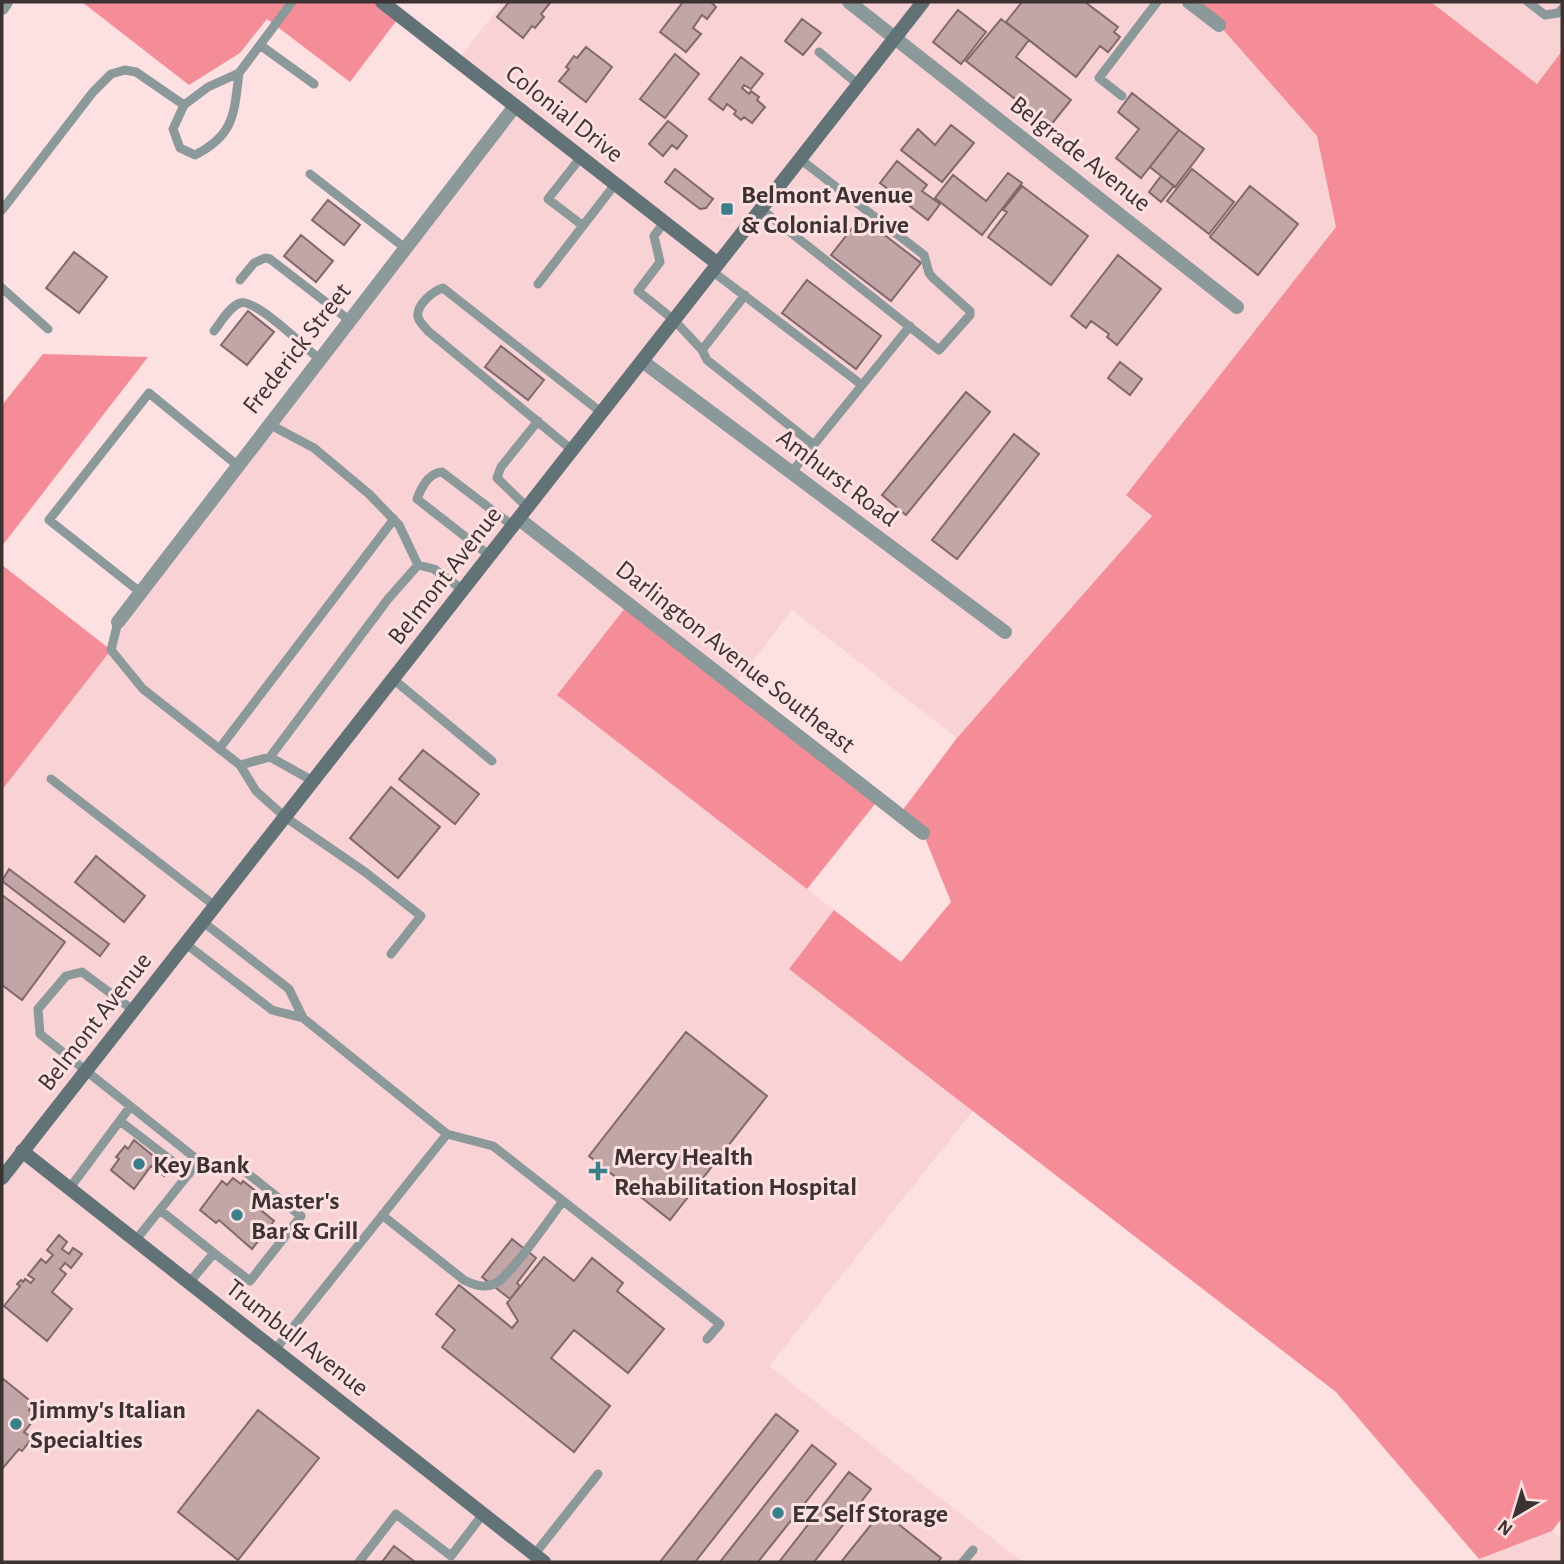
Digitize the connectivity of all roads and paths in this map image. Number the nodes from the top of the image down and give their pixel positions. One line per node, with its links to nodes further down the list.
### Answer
1 (6, 2): 9 (street)
2 (292, 2): 13 (lane)
3 (382, 2): 20 (main road, Colonial Drive)
4 (849, 2): 12 (street, Belgrade Avenue)
5 (923, 2): 12 (main road, Belmont Avenue)
6 (1189, 2): 11 (street)
7 (1528, 2): 10 (lane)
8 (1154, 3): 18 (lane)
9 (2, 8)
10 (1562, 9)
11 (1219, 25)
12 (895, 38): 17 (main road, Belmont Avenue); 35 (street, Belgrade Avenue)
13 (260, 45): 15 (lane); 16 (lane)
14 (819, 52): 17 (lane)
15 (239, 73): 19 (lane); 19 (lane)
16 (314, 84)
17 (859, 85): 22 (main road, Belmont Avenue)
18 (1122, 96)
19 (184, 105): 26 (lane)
20 (514, 106): 21 (main road, Colonial Drive); 29 (street, Frederick Street)
21 (581, 157): 24 (main road, Colonial Drive); 28 (lane)
22 (800, 159): 25 (main road, Belmont Avenue); 38 (lane)
23 (310, 174): 29 (lane)
24 (616, 183): 27 (main road, Colonial Drive); 28 (lane)
25 (761, 209): 30 (main road, Belmont Avenue); 38 (lane)
26 (2, 210)
27 (665, 221): 30 (main road, Colonial Drive); 37 (lane)
28 (582, 225): 32 (lane)
29 (405, 248): 36 (street, Frederick Street)
30 (715, 267): 34 (lane); 37 (main road, Belmont Avenue)
31 (240, 280): 36 (lane)
32 (538, 284)
33 (2, 288): 39 (lane)
34 (745, 295): 41 (lane); 44 (lane)
35 (1237, 307)
36 (349, 320): 42 (street, Frederick Street)
37 (674, 320): 41 (lane); 43 (main road, Belmont Avenue)
38 (910, 326): 44 (lane)
39 (48, 330)
40 (214, 331): 42 (lane)
41 (702, 350): 48 (lane)
42 (319, 359): 47 (street, Frederick Street)
43 (642, 361): 45 (main road, Belmont Avenue); 51 (street, Amhurst Road)
44 (862, 385): 48 (lane)
45 (602, 413): 46 (lane); 49 (main road, Belmont Avenue)
46 (538, 421): 49 (lane); 52 (lane)
47 (269, 424): 50 (street, Frederick Street); 53 (lane)
48 (814, 445): 51 (lane)
49 (572, 450): 52 (main road, Belmont Avenue)
50 (237, 465): 57 (street, Frederick Street); 57 (lane)
51 (792, 473): 59 (street, Amhurst Road)
52 (520, 517): 54 (main road, Belmont Avenue); 54 (lane); 68 (street, Darlington Avenue Southeast)
53 (394, 519): 55 (lane); 61 (lane)
54 (490, 556): 56 (main road, Belmont Avenue)
55 (418, 565): 56 (lane); 62 (lane)
56 (463, 590): 60 (main road, Belmont Avenue)
57 (140, 592): 58 (street, Frederick Street)
58 (118, 622): 61 (lane)
59 (1005, 632)
60 (393, 679): 63 (lane); 66 (main road, Belmont Avenue)
61 (219, 749): 64 (lane)
62 (270, 757): 64 (lane); 66 (lane)
63 (492, 761)
64 (240, 765): 67 (lane)
65 (51, 779): 69 (lane)
66 (313, 781): 67 (main road, Belmont Avenue)
67 (285, 817): 69 (main road, Belmont Avenue); 72 (lane)
68 (923, 833)
69 (215, 906): 70 (main road, Belmont Avenue)
70 (203, 922): 71 (main road, Belmont Avenue); 74 (lane)
71 (186, 944): 73 (main road, Belmont Avenue); 74 (lane)
72 (391, 954)
73 (134, 1010): 75 (main road, Belmont Avenue); 75 (lane)
74 (303, 1018): 78 (lane)
75 (85, 1072): 76 (lane); 79 (main road, Belmont Avenue)
76 (130, 1108): 77 (lane); 81 (lane)
77 (120, 1121): 81 (lane); 83 (lane)
78 (447, 1134): 84 (lane); 86 (lane)
79 (22, 1151): 82 (main road, Belmont Avenue); 83 (main road, Trumbull Avenue)
80 (237, 1165): 88 (lane)
81 (189, 1174): 85 (lane)
82 (2, 1178)
83 (69, 1189): 87 (main road, Trumbull Avenue)
84 (563, 1201): 86 (lane); 90 (lane)
85 (160, 1210): 87 (lane); 88 (lane)
86 (382, 1215): 91 (lane)
87 (135, 1241): 89 (main road, Trumbull Avenue)
88 (214, 1253): 89 (lane)
89 (190, 1283): 91 (main road, Trumbull Avenue)
90 (707, 1339)
91 (275, 1350): 93 (main road, Trumbull Avenue)
92 (598, 1474): 96 (lane)
93 (482, 1514): 95 (lane); 96 (main road, Trumbull Avenue)
94 (972, 1550): 98 (lane)
95 (453, 1559): 97 (lane)
96 (539, 1559)
97 (359, 1562)
98 (963, 1562)

